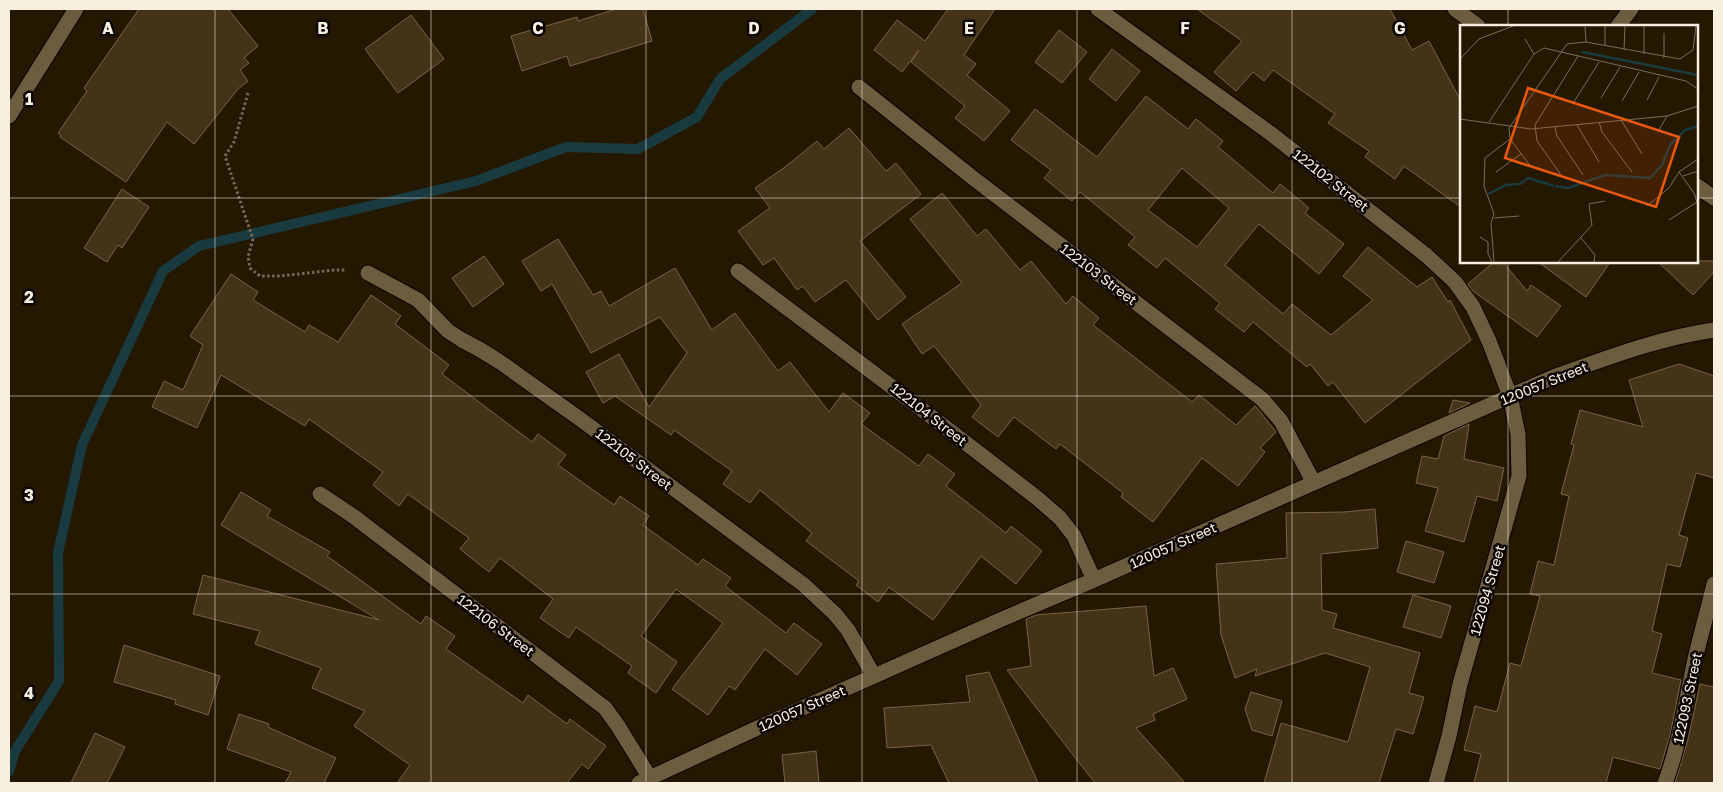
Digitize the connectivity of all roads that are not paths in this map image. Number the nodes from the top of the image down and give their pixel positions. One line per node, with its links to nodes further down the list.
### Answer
1 (76, 9): 8 (street)
2 (1098, 9): 14 (street, 122102 Street)
3 (1455, 9): 5 (street)
4 (1631, 9): 6 (street)
5 (1477, 25)
6 (1619, 25)
7 (859, 87): 15 (street, 122103 Street)
8 (9, 116)
9 (1698, 187): 10 (street)
10 (1714, 198)
11 (738, 271): 17 (street, 122104 Street)
12 (368, 272): 19 (street, 122105 Street)
13 (1714, 330): 14 (street, 120057 Street)
14 (1510, 396): 15 (street, 120057 Street); 21 (street, 122094 Street)
15 (1314, 483): 17 (street, 120057 Street)
16 (320, 494): 20 (street, 122106 Street)
17 (1094, 580): 19 (street, 120057 Street)
18 (1714, 584): 22 (street, 122093 Street)
19 (874, 676): 20 (street, 120057 Street)
20 (645, 781)
21 (1436, 783)
22 (1665, 783)

